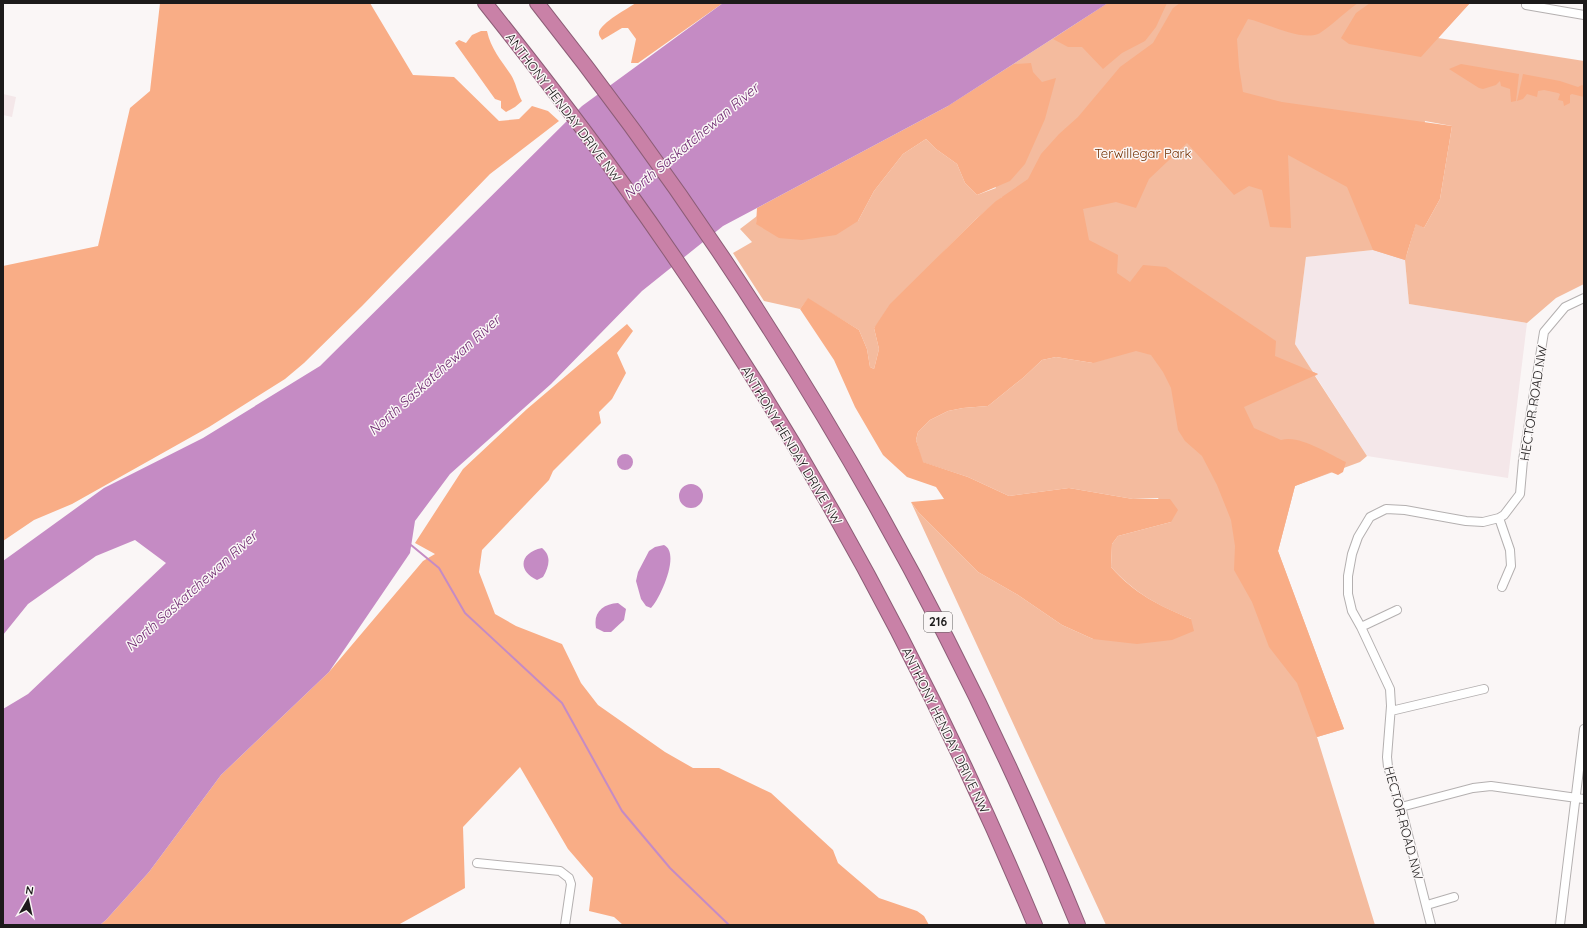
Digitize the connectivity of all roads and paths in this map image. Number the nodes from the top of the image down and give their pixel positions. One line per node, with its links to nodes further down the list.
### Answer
1 (485, 3): 20 (highway, ANTHONY HENDAY DRIVE NW)
2 (537, 3): 21 (highway, 216)
3 (1527, 3): 4 (street)
4 (1584, 15)
5 (1584, 298): 6 (street, HECTOR ROAD NW)
6 (1499, 518): 7 (street); 9 (street, HECTOR ROAD NW)
7 (1502, 586)
8 (1397, 610): 9 (street)
9 (1361, 627): 11 (street, HECTOR ROAD NW)
10 (1484, 689): 11 (street)
11 (1391, 711): 15 (street, HECTOR ROAD NW)
12 (1584, 729): 13 (street)
13 (1575, 798): 14 (street); 15 (street); 23 (street)
14 (1584, 799)
15 (1401, 807): 18 (street, HECTOR ROAD NW)
16 (477, 863): 19 (street)
17 (1454, 897): 18 (street)
18 (1427, 905): 22 (street, HECTOR ROAD NW)
19 (566, 925)
20 (1035, 925)
21 (1078, 925)
22 (1431, 925)
23 (1560, 925)

